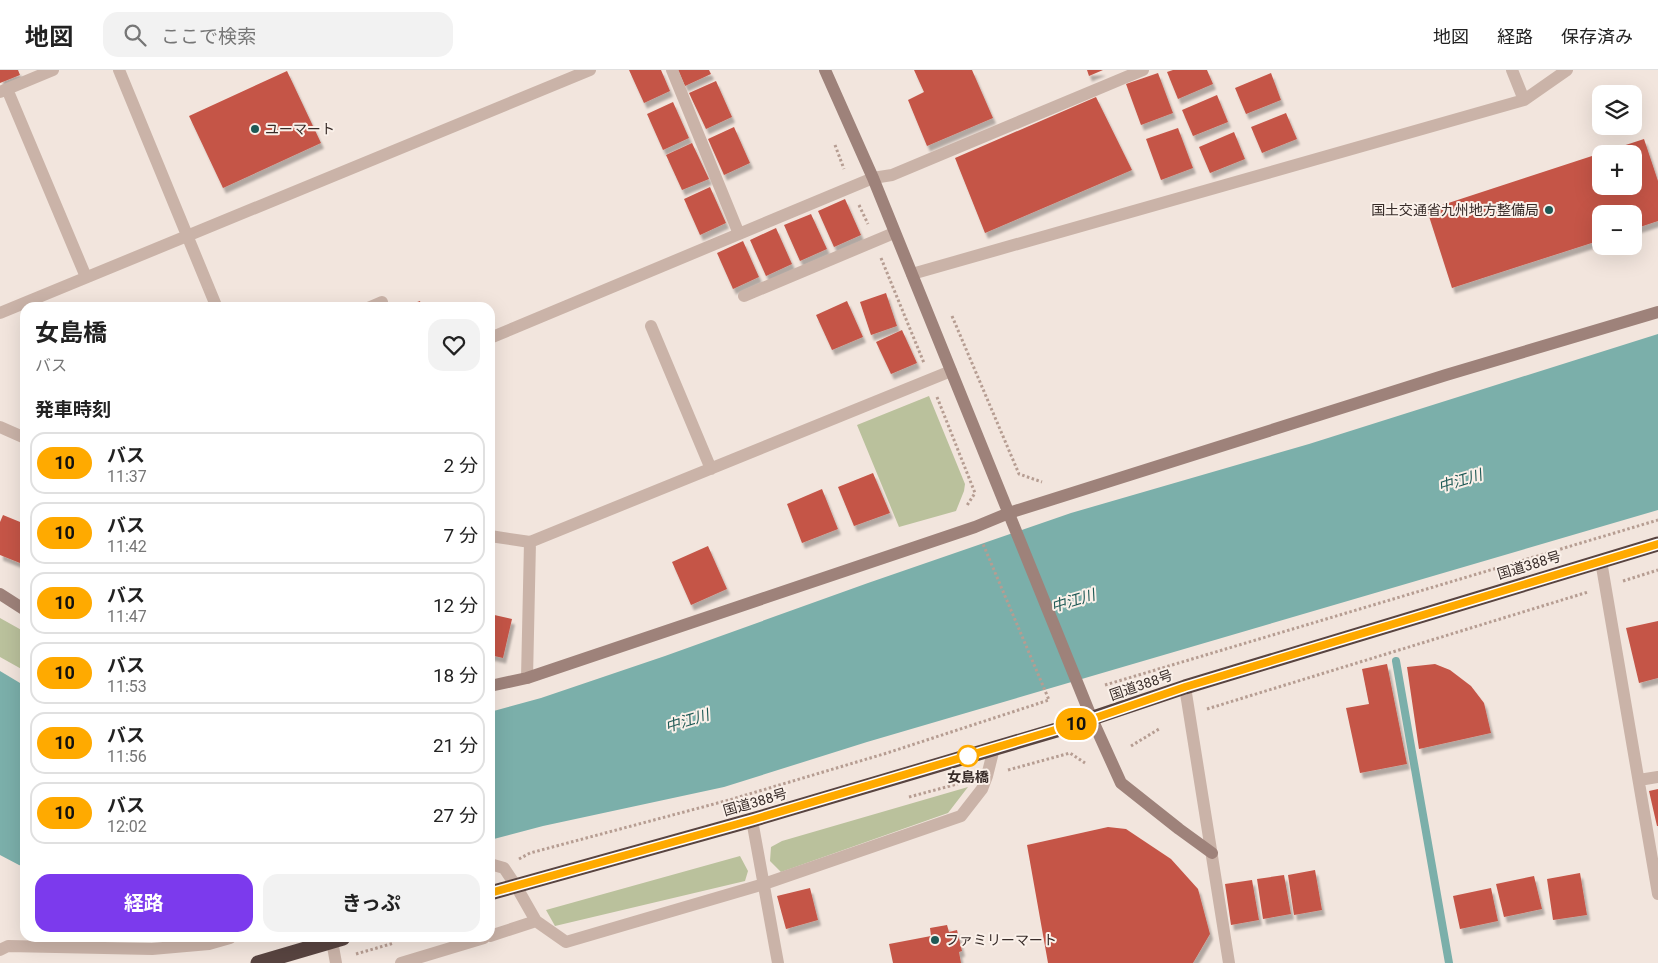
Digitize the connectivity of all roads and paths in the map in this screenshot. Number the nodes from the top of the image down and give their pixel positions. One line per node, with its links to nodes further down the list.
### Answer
1 (53, 70): 9 (street)
2 (120, 70): 16 (street)
3 (589, 70): 16 (street)
4 (672, 70): 15 (street)
5 (825, 70): 12 (street)
6 (1143, 70): 12 (street)
7 (1512, 70): 10 (street)
8 (1567, 70): 10 (street)
9 (3, 90): 19 (street)
10 (1524, 100): 18 (street)
11 (834, 142): 13 (path)
12 (873, 178): 13 (street); 14 (street)
13 (852, 187): 15 (street); 17 (path)
14 (894, 233): 17 (street); 18 (street)
15 (739, 234): 27 (street)
16 (188, 236): 19 (street); 22 (street)
17 (875, 241): 20 (street); 29 (path)
18 (912, 274): 28 (street)
19 (86, 277): 21 (street)
20 (744, 296)
21 (26, 302)
22 (215, 302)
23 (20, 305): 25 (street)
24 (1658, 312): 34 (street)
25 (0, 313)
26 (651, 326): 32 (street)
27 (495, 336)
28 (951, 371): 29 (street); 34 (street)
29 (930, 380): 32 (street); 33 (path)
30 (0, 426): 31 (street)
31 (20, 436)
32 (711, 469): 37 (street)
33 (966, 507)
34 (1009, 513): 45 (street); 50 (street)
35 (1658, 520): 47 (path)
36 (495, 537): 37 (street)
37 (530, 542): 45 (street)
38 (982, 543): 60 (path)
39 (1658, 544): 40 (highway, 国道388号)
40 (1601, 560): 42 (street); 48 (highway, 国道388号)
41 (1658, 570): 42 (path)
42 (1605, 586): 49 (path); 55 (street)
43 (0, 594): 44 (street)
44 (20, 607)
45 (527, 678): 46 (street)
46 (495, 685)
47 (1105, 685)
48 (1185, 687): 50 (highway, 国道388号); 57 (street)
49 (1202, 711)
50 (1092, 719): 53 (highway, 国道388号); 57 (street)
51 (1159, 729): 52 (path)
52 (1130, 746)
53 (994, 748): 56 (highway, 国道388号); 61 (street)
54 (1658, 777): 55 (street)
55 (1639, 780): 58 (street)
56 (752, 820): 61 (street); 62 (highway, 国道388号)
57 (1212, 853): 77 (street)
58 (1655, 855): 64 (street)
59 (495, 865): 60 (street)
60 (504, 868): 62 (street)
61 (764, 884): 65 (street); 76 (street)
62 (516, 886): 63 (highway, 国道388号); 65 (street)
63 (495, 892)
64 (1658, 894)
65 (536, 922): 66 (street)
66 (495, 934)
67 (216, 942): 72 (street)
68 (328, 942): 74 (highway)
69 (338, 942): 73 (street)
70 (397, 942): 73 (path)
71 (471, 942): 75 (street)
72 (0, 950)
73 (336, 962)
74 (258, 963)
75 (401, 963)
76 (778, 963)
77 (1229, 963)

